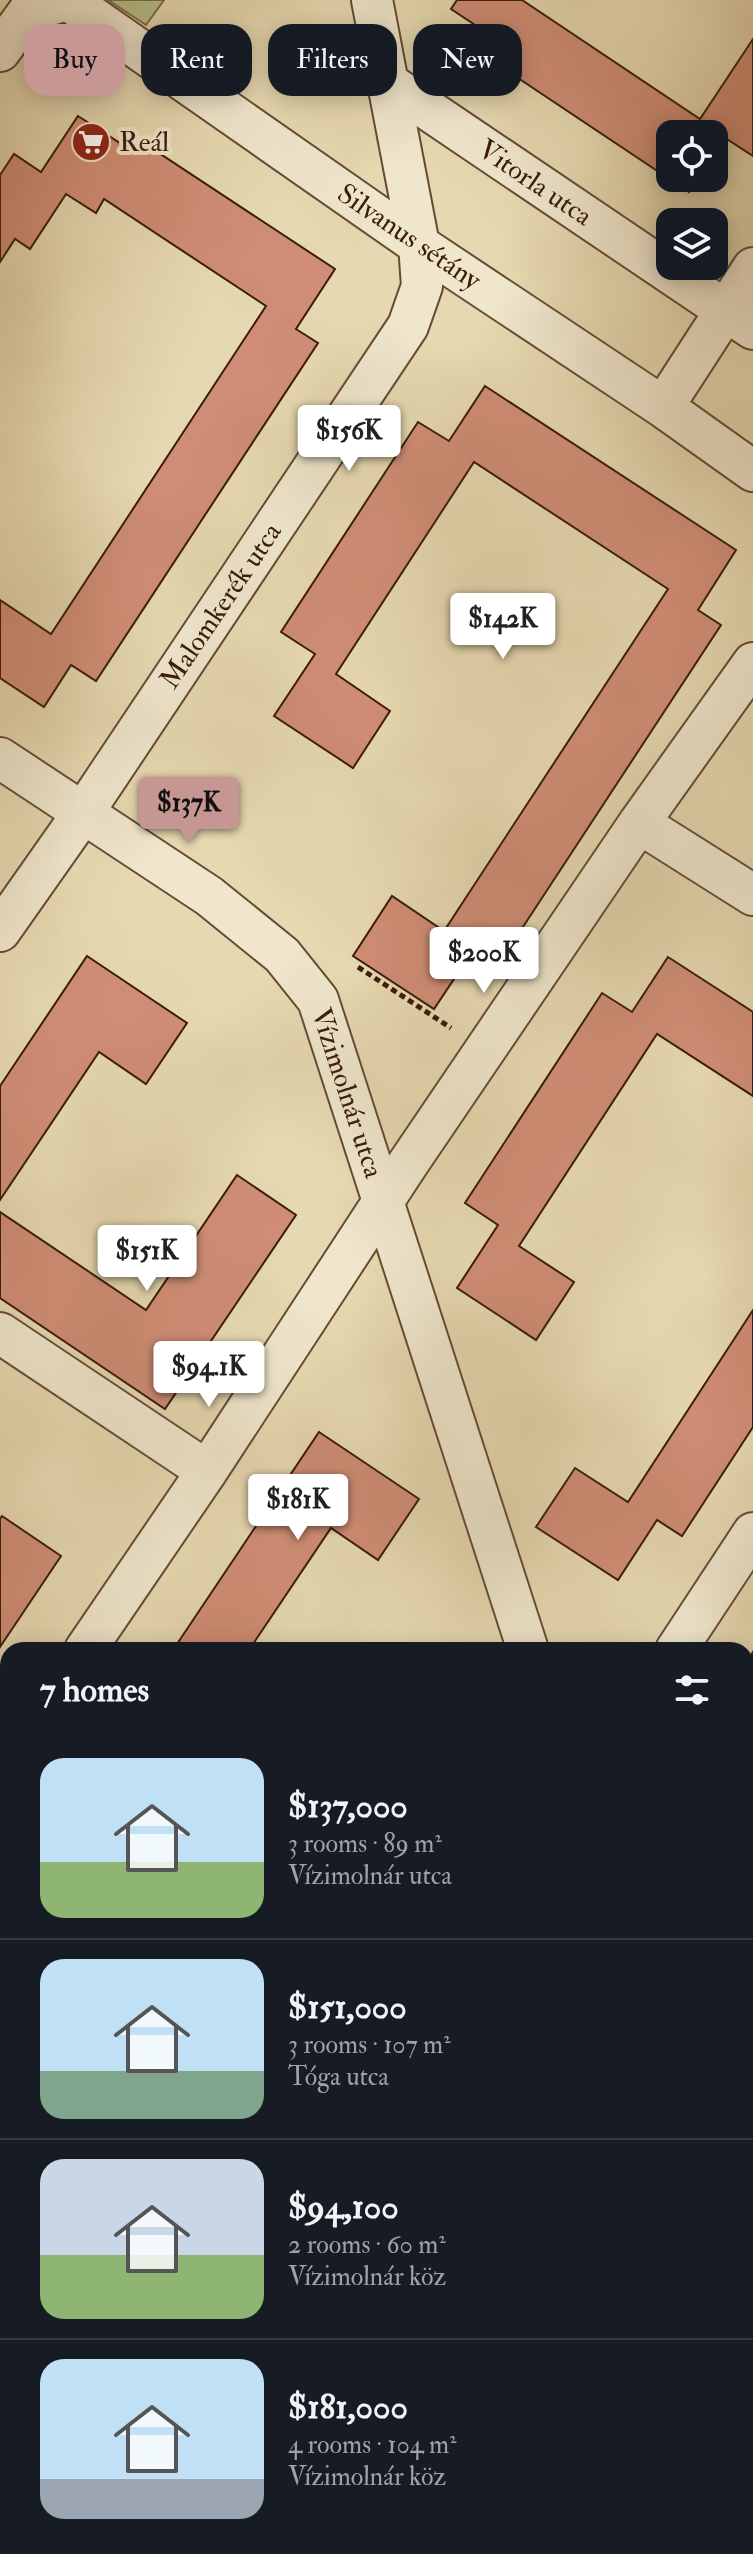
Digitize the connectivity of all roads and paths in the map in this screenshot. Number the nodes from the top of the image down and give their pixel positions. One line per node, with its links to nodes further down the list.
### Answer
1 (68, 0): 4 (street, Silvanus sétány); 7 (street, Silvanus sétány)
2 (372, 0): 3 (street)
3 (376, 24)
4 (0, 51)
5 (397, 89): 9 (street, Vitorla utca)
6 (390, 96): 7 (street, Malomkerék utca)
7 (419, 245): 10 (street, Silvanus sétány); 14 (street, Malomkerék utca)
8 (753, 268): 9 (street)
9 (739, 320): 10 (street)
10 (663, 407): 11 (street, Silvanus sétány)
11 (753, 471)
12 (753, 663): 15 (street)
13 (0, 758): 14 (street, Vízimolnár utca)
14 (83, 813): 17 (street, Malomkerék utca); 20 (street, Vízimolnár utca)
15 (639, 823): 16 (street); 19 (street, Vízimolnár utca)
16 (753, 895)
17 (0, 931)
18 (358, 967): 19 (path)
19 (485, 1051): 20 (street, Vízimolnár utca)
20 (383, 1202): 22 (street); 25 (street, Vízimolnár utca)
21 (0, 1333): 22 (street)
22 (207, 1471): 24 (street)
23 (753, 1533): 26 (street)
24 (90, 1642)
25 (525, 1642)
26 (681, 1642)

